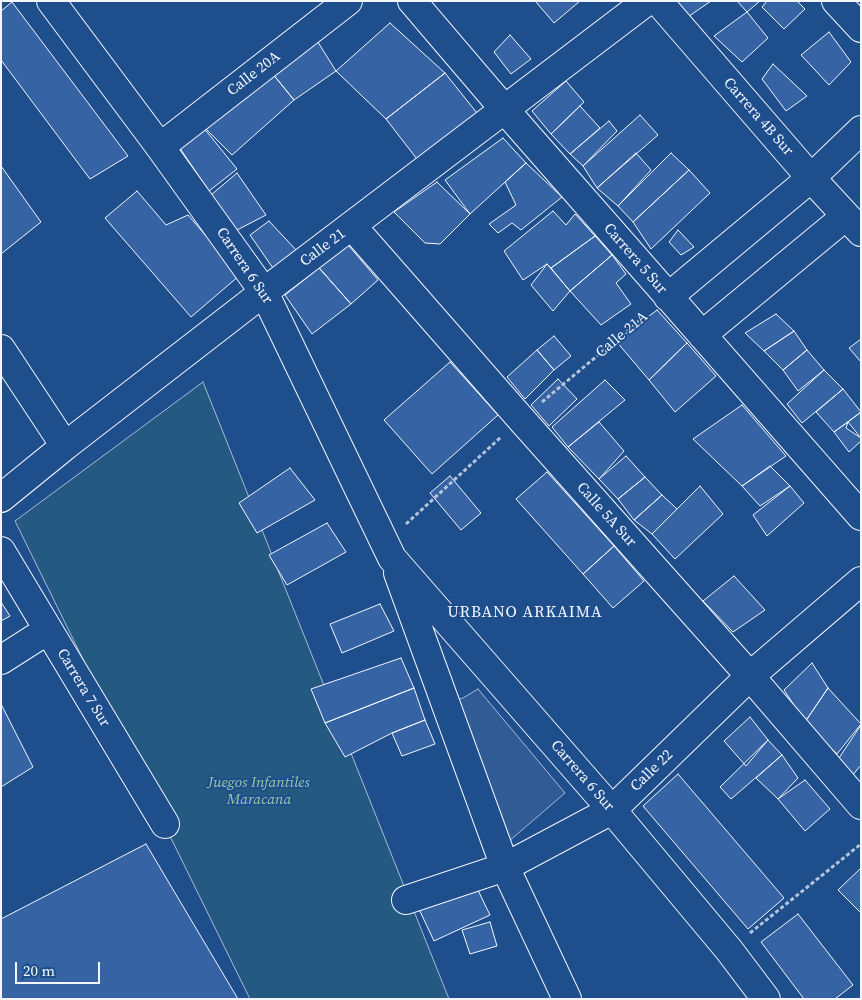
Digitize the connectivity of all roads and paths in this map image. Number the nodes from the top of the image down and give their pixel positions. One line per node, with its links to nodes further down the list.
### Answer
1 (51, 1): 10 (street, Carrera 6 Sur)
2 (348, 1): 10 (street, Calle 20A)
3 (412, 1): 8 (street, Carrera 5 Sur)
4 (647, 1): 8 (street, Calle 21)
5 (658, 1): 11 (street, Carrera 4B Sur)
6 (836, 1): 7 (street)
7 (861, 28)
8 (505, 110): 13 (street, Calle 21); 15 (street, Carrera 5 Sur)
9 (861, 130): 11 (street)
10 (160, 147): 14 (street, Carrera 6 Sur)
11 (811, 178): 12 (street, Carrera 4B Sur); 15 (street)
12 (854, 224): 16 (street)
13 (352, 226): 14 (street, Calle 21); 18 (street, Calle 5A Sur)
14 (264, 292): 19 (street, Calle 21); 23 (street, Carrera 6 Sur)
15 (668, 297): 16 (street, Carrera 5 Sur); 18 (path, Calle 21A)
16 (702, 335): 21 (street, Carrera 5 Sur)
17 (1, 349): 19 (street)
18 (521, 419): 23 (path, Calle 21A); 27 (street, Calle 5A Sur)
19 (65, 446): 20 (street, Calle 21)
20 (1, 498)
21 (861, 516)
22 (1, 551): 25 (street, Carrera 7 Sur)
23 (389, 551): 29 (street, Carrera 6 Sur); 32 (street, Carrera 6 Sur)
24 (861, 581): 27 (street, Calle 22)
25 (48, 630): 26 (street); 30 (street, Carrera 7 Sur)
26 (1, 660)
27 (750, 676): 28 (street, Calle 5A Sur); 29 (street, Calle 22)
28 (861, 805)
29 (612, 810): 32 (street, Calle 22); 34 (street, Carrera 6 Sur)
30 (165, 824)
31 (861, 844): 34 (path)
32 (505, 867): 33 (street, Calle 22); 35 (street, Carrera 6 Sur)
33 (406, 900)
34 (729, 950): 36 (street, Carrera 6 Sur)
35 (567, 999)
36 (766, 999)

